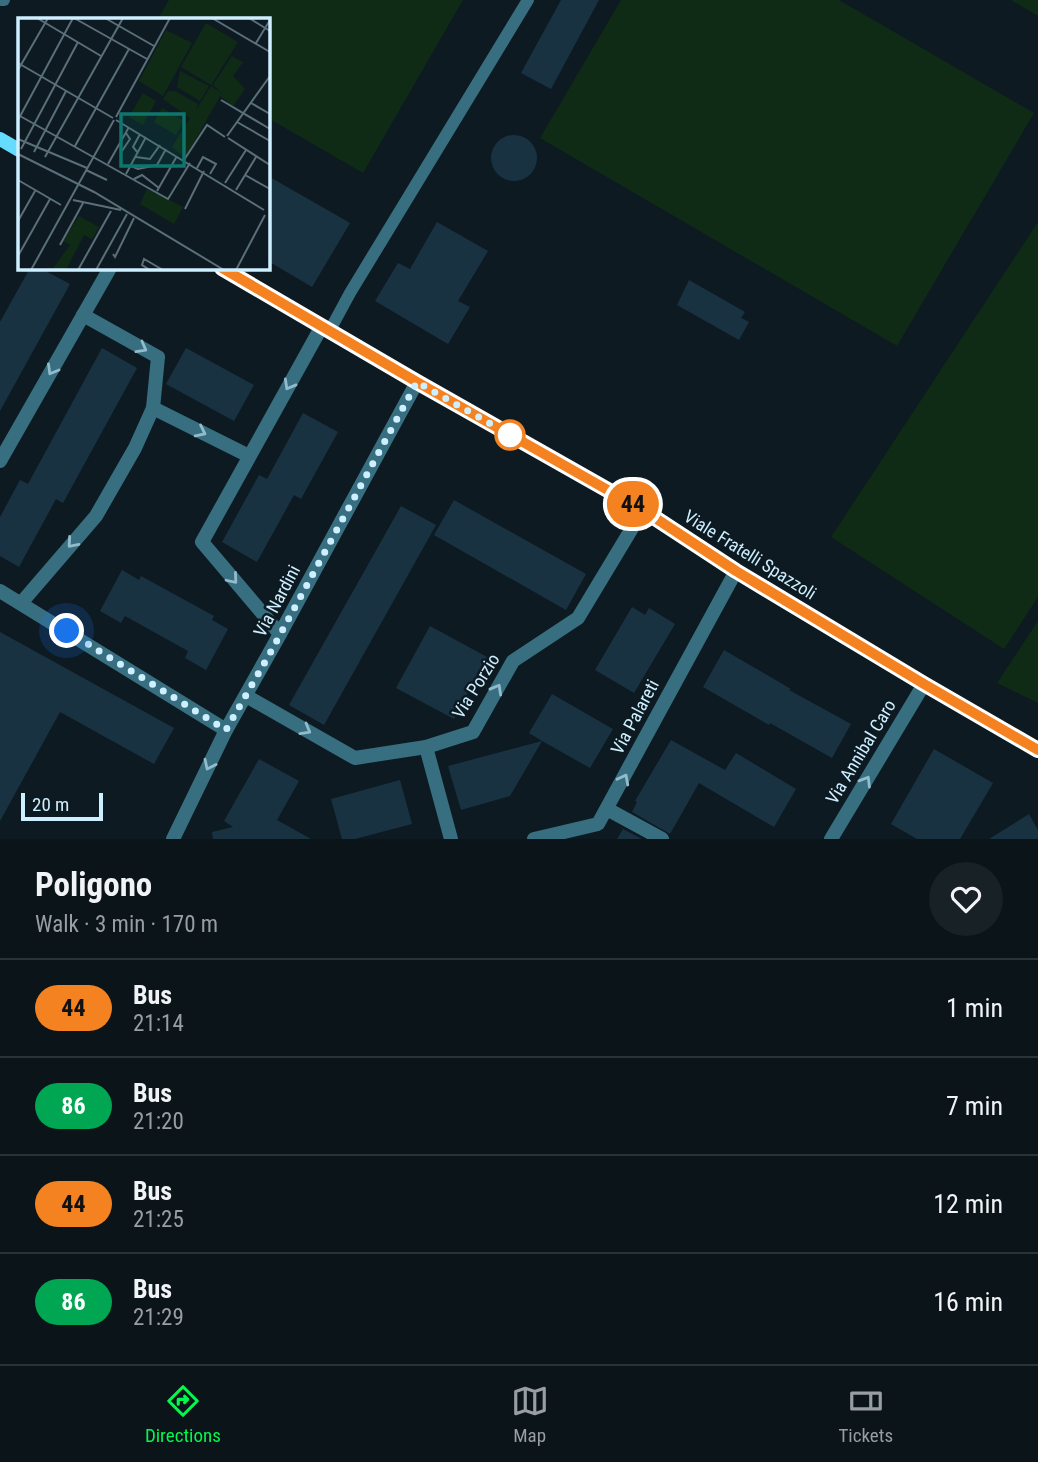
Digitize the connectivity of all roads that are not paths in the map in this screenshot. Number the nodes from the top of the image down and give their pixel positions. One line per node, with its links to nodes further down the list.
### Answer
1 (528, 0): 7 (lane)
2 (0, 139): 3 (street)
3 (18, 149)
4 (109, 270): 6 (street)
5 (225, 270): 7 (street, Viale Fratelli Spazzoli)
6 (83, 315): 9 (street, one-way to 9); 11 (street, one-way to 11)
7 (326, 328): 8 (street, Viale Fratelli Spazzoli); 10 (street, one-way to 10)
8 (417, 382): 12 (street, Viale Fratelli Spazzoli); 16 (street, Via Nardini)
9 (153, 408): 10 (street, one-way to 10); 15 (street, one-way to 15)
10 (249, 456): 16 (street, one-way to 16)
11 (0, 461)
12 (643, 510): 13 (street, Viale Fratelli Spazzoli); 20 (street, Via Porzio, one-way to 12)
13 (736, 571): 17 (street, Viale Fratelli Spazzoli); 22 (street, Via Palareti, one-way to 13)
14 (0, 591): 15 (street)
15 (22, 602): 19 (street)
16 (280, 635): 18 (street, Via Nardini)
17 (924, 684): 21 (street, Viale Fratelli Spazzoli); 27 (street, Via Annibal Caro, one-way to 17)
18 (246, 696): 19 (street, Via Nardini); 20 (street, Via Porzio, one-way to 20)
19 (226, 730): 23 (street, Via Nardini, one-way to 23)
20 (426, 747): 24 (street)
21 (1038, 749)
22 (607, 809): 25 (street, Via Palareti); 26 (street)
23 (173, 839)
24 (451, 839)
25 (534, 839)
26 (662, 839)
27 (831, 839)

